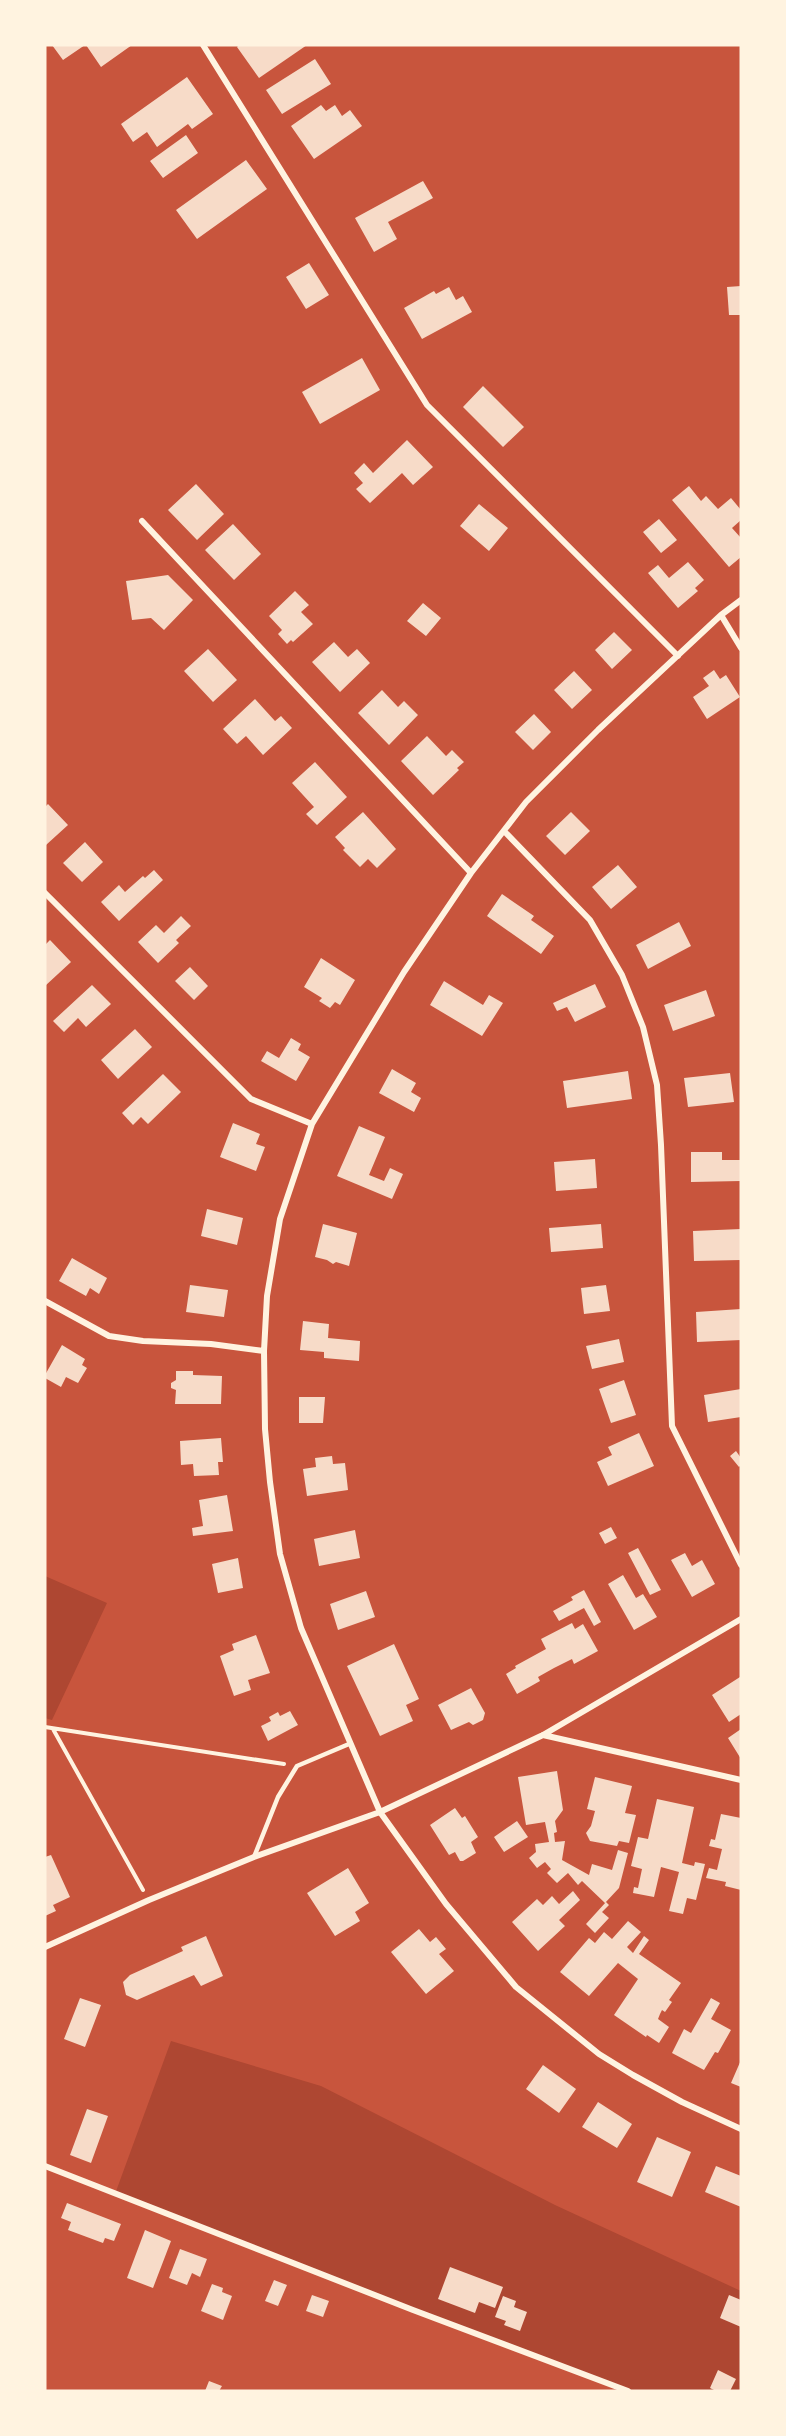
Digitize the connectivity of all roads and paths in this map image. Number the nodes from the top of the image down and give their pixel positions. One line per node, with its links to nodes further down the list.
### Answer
1 (203, 45): 6 (street)
2 (142, 521): 8 (street)
3 (741, 600): 4 (street)
4 (721, 615): 5 (street); 6 (street)
5 (741, 648)
6 (678, 656): 7 (street)
7 (504, 831): 8 (street); 13 (street)
8 (471, 873): 10 (street)
9 (45, 893): 10 (street)
10 (312, 1124): 12 (street)
11 (45, 1301): 12 (street)
12 (264, 1351): 18 (street)
13 (741, 1565)
14 (741, 1619): 17 (street)
15 (45, 1726): 16 (path)
16 (53, 1728): 19 (path); 23 (path)
17 (543, 1735): 20 (street); 21 (street)
18 (349, 1744): 19 (lane); 21 (street)
19 (297, 1766): 22 (lane)
20 (741, 1780)
21 (380, 1812): 22 (street); 25 (street)
22 (254, 1857): 23 (street)
23 (149, 1900): 24 (street)
24 (45, 1947)
25 (741, 2128)
26 (45, 2166): 27 (street)
27 (628, 2391)

